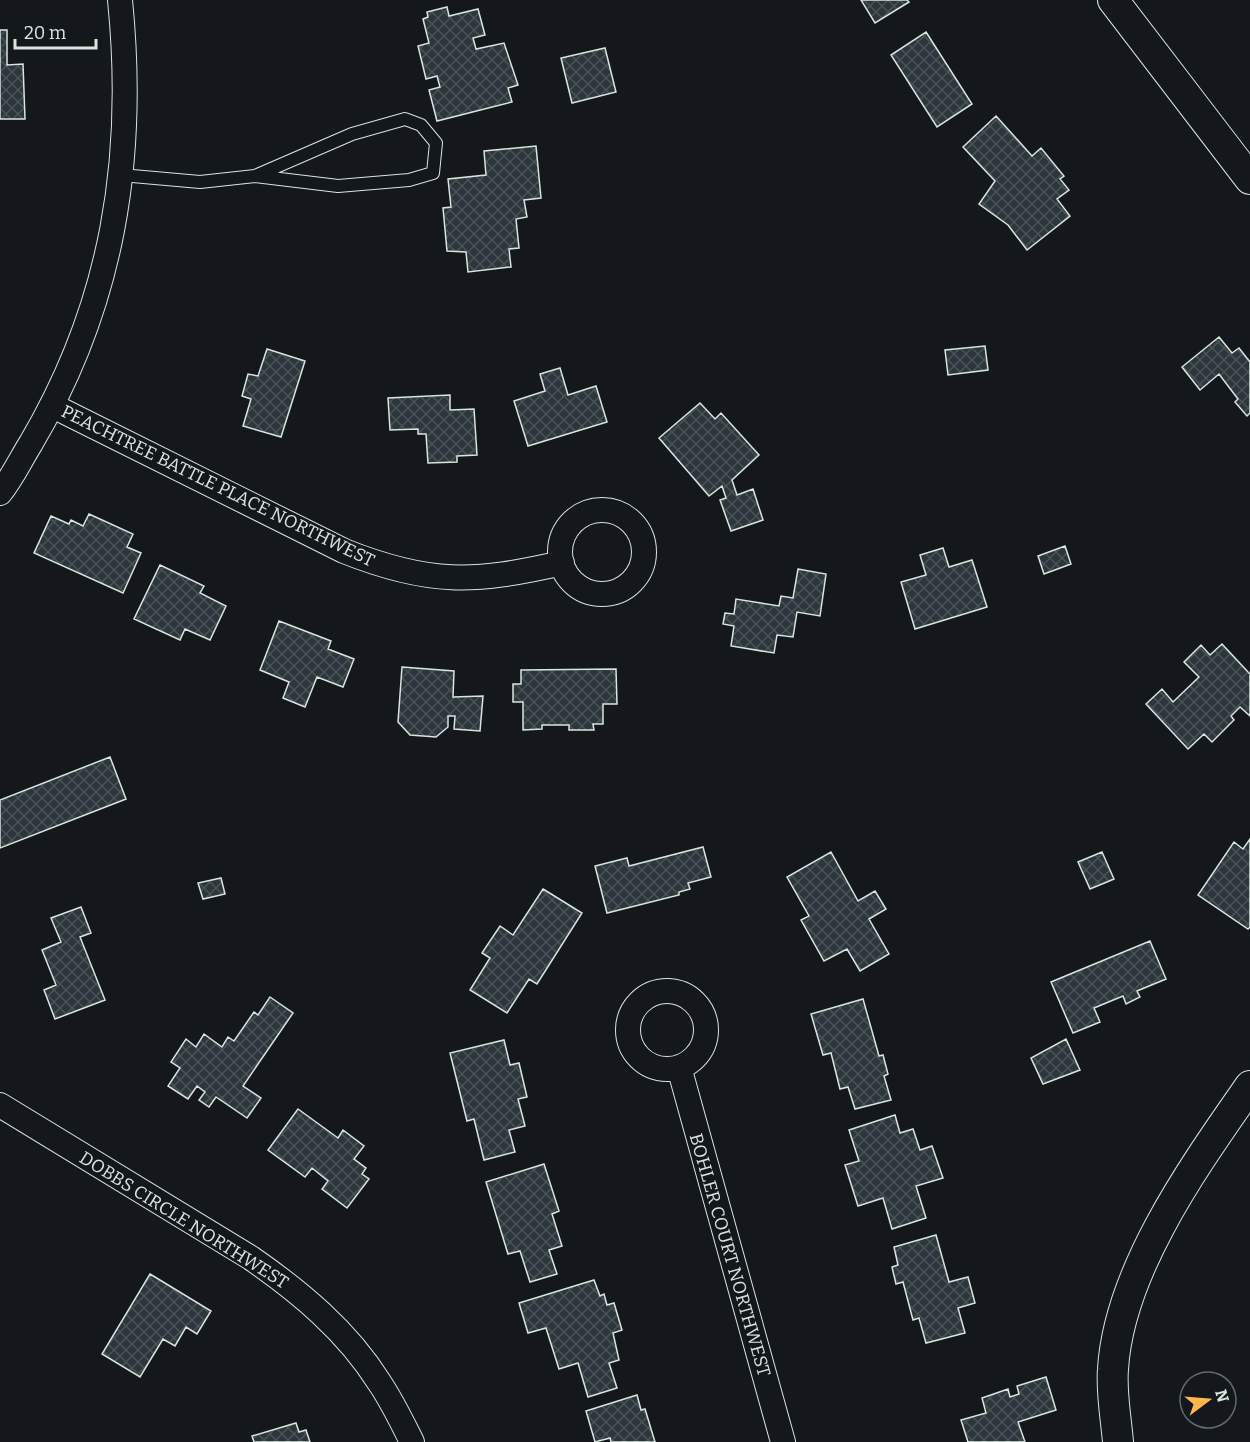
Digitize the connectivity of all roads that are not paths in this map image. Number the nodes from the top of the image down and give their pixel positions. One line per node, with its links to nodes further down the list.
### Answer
1 (120, 0): 3 (street)
2 (1113, 0): 5 (street)
3 (121, 175): 4 (lane); 6 (street)
4 (255, 176): 4 (lane)
5 (1250, 179)
6 (52, 406): 7 (street); 8 (street, PEACHTREE BATTLE PLACE NORTHWEST)
7 (0, 493)
8 (562, 563)
9 (679, 1067): 13 (street, BOHLER COURT NORTHWEST)
10 (1250, 1086): 14 (street)
11 (0, 1105): 12 (street, DOBBS CIRCLE NORTHWEST)
12 (412, 1442)
13 (783, 1442)
14 (1118, 1442)

